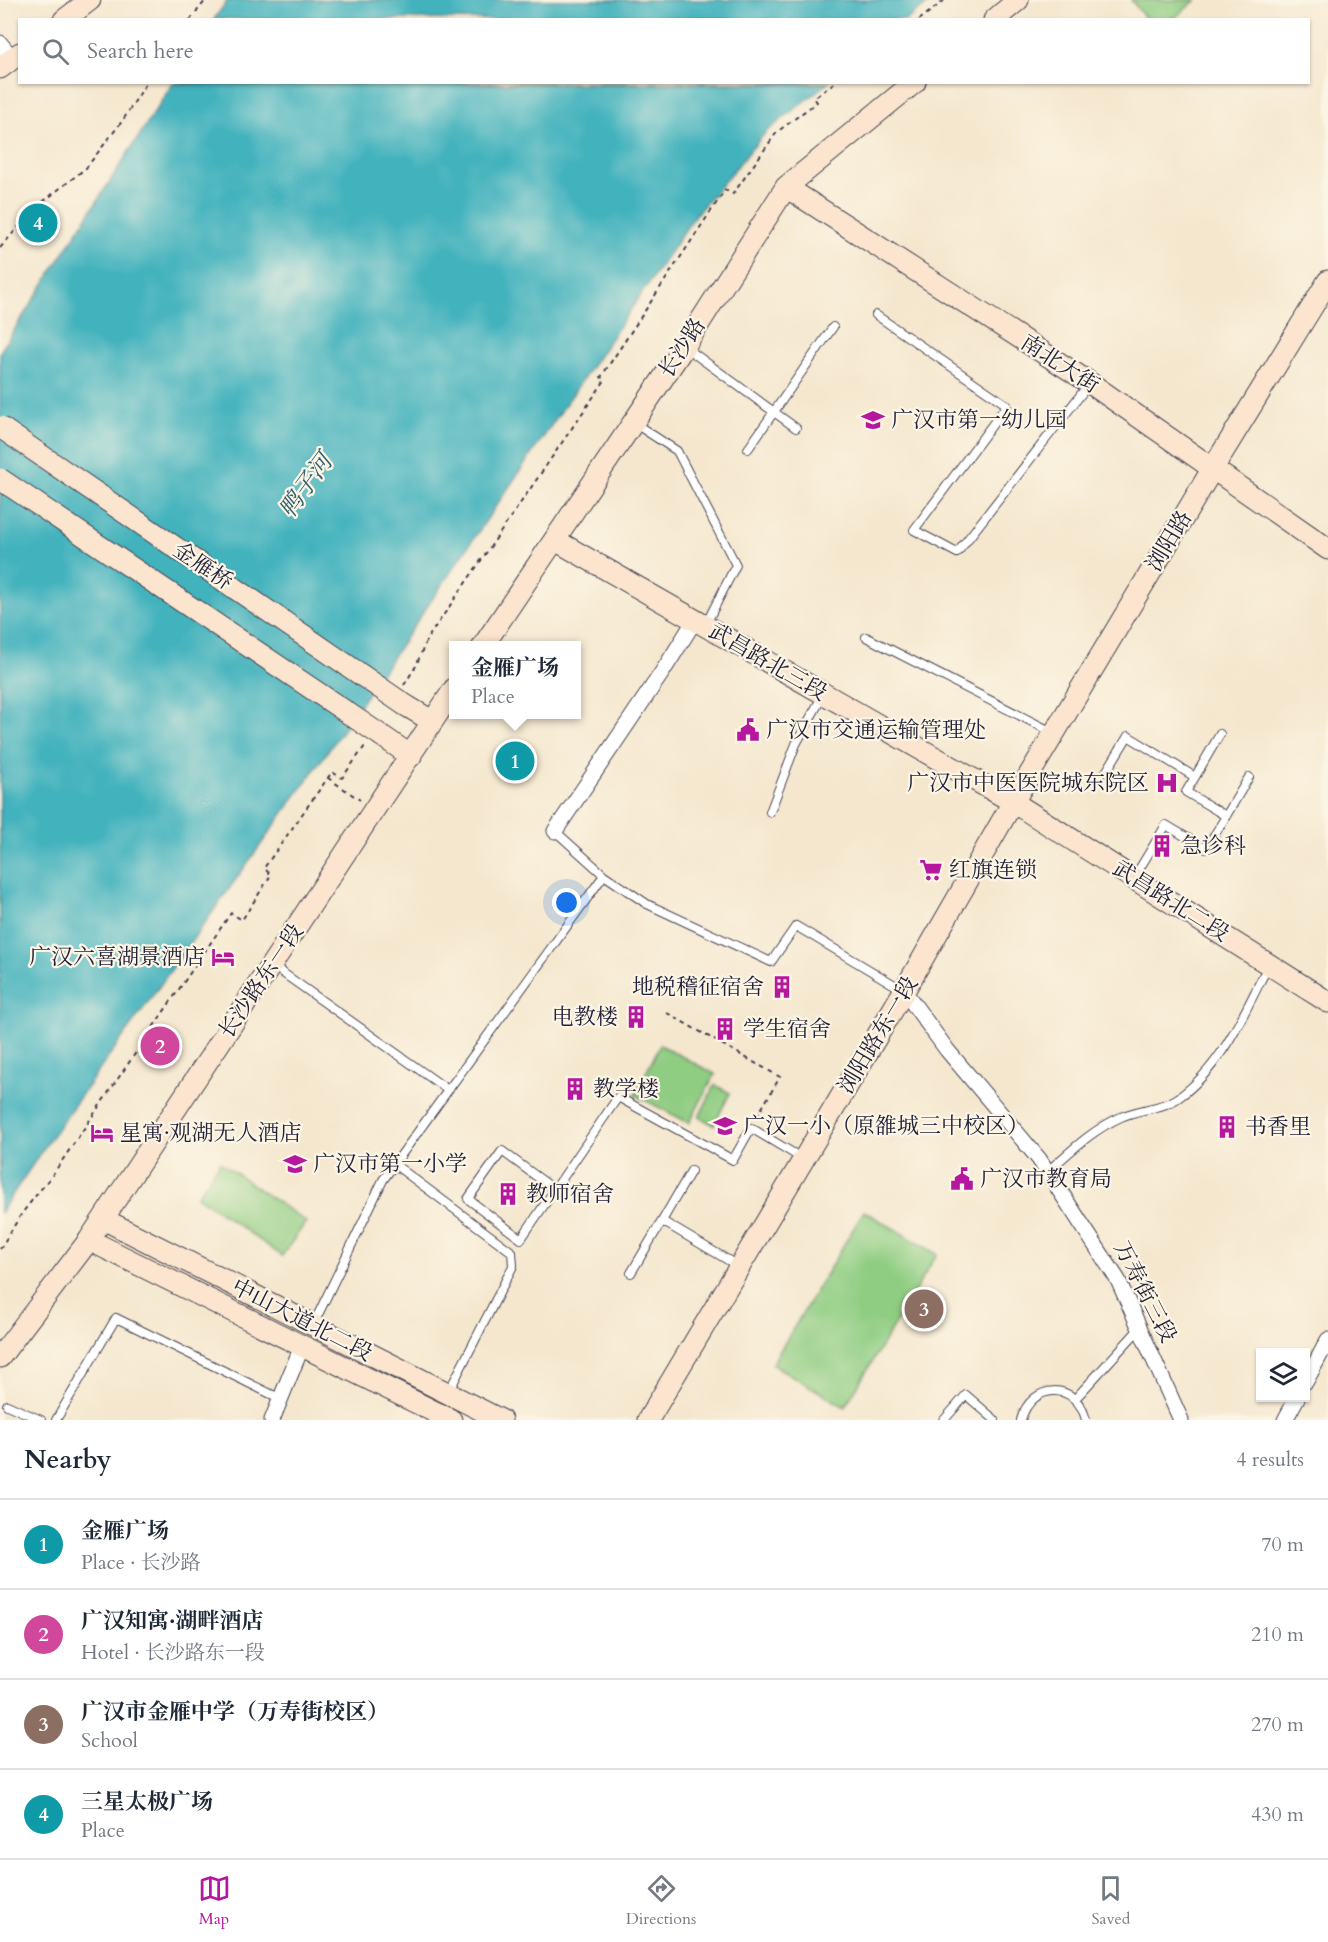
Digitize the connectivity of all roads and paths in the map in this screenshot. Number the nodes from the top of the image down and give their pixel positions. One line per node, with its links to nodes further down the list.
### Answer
1 (90, 0): 5 (main road)
2 (206, 0): 6 (path)
3 (945, 0): 7 (path)
4 (1018, 0): 8 (main road)
5 (67, 18)
6 (192, 18)
7 (922, 18)
8 (996, 18)
9 (146, 84): 13 (path)
10 (832, 84): 32 (path)
11 (913, 84): 12 (main road, 长沙路)
12 (786, 187): 17 (main road, 长沙路); 18 (main road, 南北大街)
13 (0, 248)
14 (1328, 281): 24 (main road, 浏阳路)
15 (876, 315): 18 (lane)
16 (833, 327): 19 (lane)
17 (684, 346): 19 (lane); 20 (main road, 长沙路)
18 (1090, 383): 24 (main road, 南北大街)
19 (774, 412): 22 (lane); 23 (lane)
20 (633, 422): 26 (main road, 长沙路); 28 (lane)
21 (0, 427): 32 (main road, 金雁桥, bridge)
22 (796, 428)
23 (748, 449)
24 (1213, 468): 27 (main road, 南北大街); 35 (main road, 浏阳路)
25 (0, 479): 37 (main road, 金雁桥, bridge)
26 (555, 540): 28 (main road, 武昌路北三段); 30 (main road, 长沙路)
27 (1328, 549)
28 (700, 623): 31 (main road, 武昌路北三段); 47 (street)
29 (866, 637): 35 (lane)
30 (486, 641)
31 (823, 694): 43 (main road, 武昌路北三段); 45 (lane)
32 (404, 695): 34 (main road, 金雁桥)
33 (449, 696): 34 (main road)
34 (432, 721): 38 (main road, 长沙路东一段)
35 (1055, 733): 43 (main road, 浏阳路)
36 (1220, 734): 39 (lane)
37 (375, 740): 38 (main road, 金雁桥); 41 (path)
38 (411, 756): 44 (main road, 长沙路东一段)
39 (1195, 777): 42 (lane); 46 (lane)
40 (1250, 777): 46 (lane)
41 (328, 778): 44 (path); 65 (path)
42 (1131, 788)
43 (1013, 802): 49 (main road, 武昌路北二段); 52 (main road, 浏阳路东一段)
44 (375, 809): 51 (main road, 长沙路东一段)
45 (770, 812)
46 (1226, 816): 49 (lane)
47 (555, 831): 48 (lane)
48 (603, 875): 52 (lane); 55 (lane)
49 (1135, 878): 50 (main road, 武昌路北二段)
50 (1269, 963): 53 (main road, 武昌路北二段); 60 (lane)
51 (272, 965): 55 (lane); 62 (main road, 长沙路东一段)
52 (904, 991): 57 (main road, 浏阳路东一段); 60 (street, 万寿街三段)
53 (1328, 1002)
54 (667, 1013): 56 (path)
55 (448, 1090): 58 (lane)
56 (751, 1128): 57 (lane); 61 (lane)
57 (804, 1160): 66 (main road, 浏阳路东一段)
58 (394, 1164): 68 (lane); 74 (lane)
59 (691, 1172): 63 (lane)
60 (1047, 1172): 69 (street, 万寿街三段)
61 (555, 1190): 61 (lane)
62 (103, 1219): 64 (main road, 长沙路东一段); 68 (main road, 中山大道北二段)
63 (662, 1221): 66 (lane); 67 (lane)
64 (89, 1240): 71 (main road, 中山大道北二段); 72 (main road, 长沙路东一段)
65 (0, 1249)
66 (740, 1267): 84 (main road, 浏阳路东一段)
67 (631, 1273)
68 (312, 1326): 74 (main road, 中山大道北二段)
69 (1140, 1328): 76 (lane); 89 (street, 万寿街三段)
70 (1328, 1340): 73 (street)
71 (302, 1346): 75 (street); 82 (main road, 中山大道北二段)
72 (0, 1357)
73 (1310, 1372)
74 (448, 1393): 83 (main road, 中山大道北二段)
75 (281, 1399): 80 (lane); 81 (street)
76 (1075, 1399): 87 (lane); 88 (lane)
77 (1295, 1402): 90 (street)
78 (7, 1405): 79 (lane)
79 (41, 1420)
80 (56, 1420)
81 (272, 1420)
82 (451, 1420)
83 (501, 1420)
84 (648, 1420)
85 (944, 1420): 86 (lane)
86 (995, 1420)
87 (1021, 1420)
88 (1086, 1420)
89 (1181, 1420)
90 (1284, 1420)

